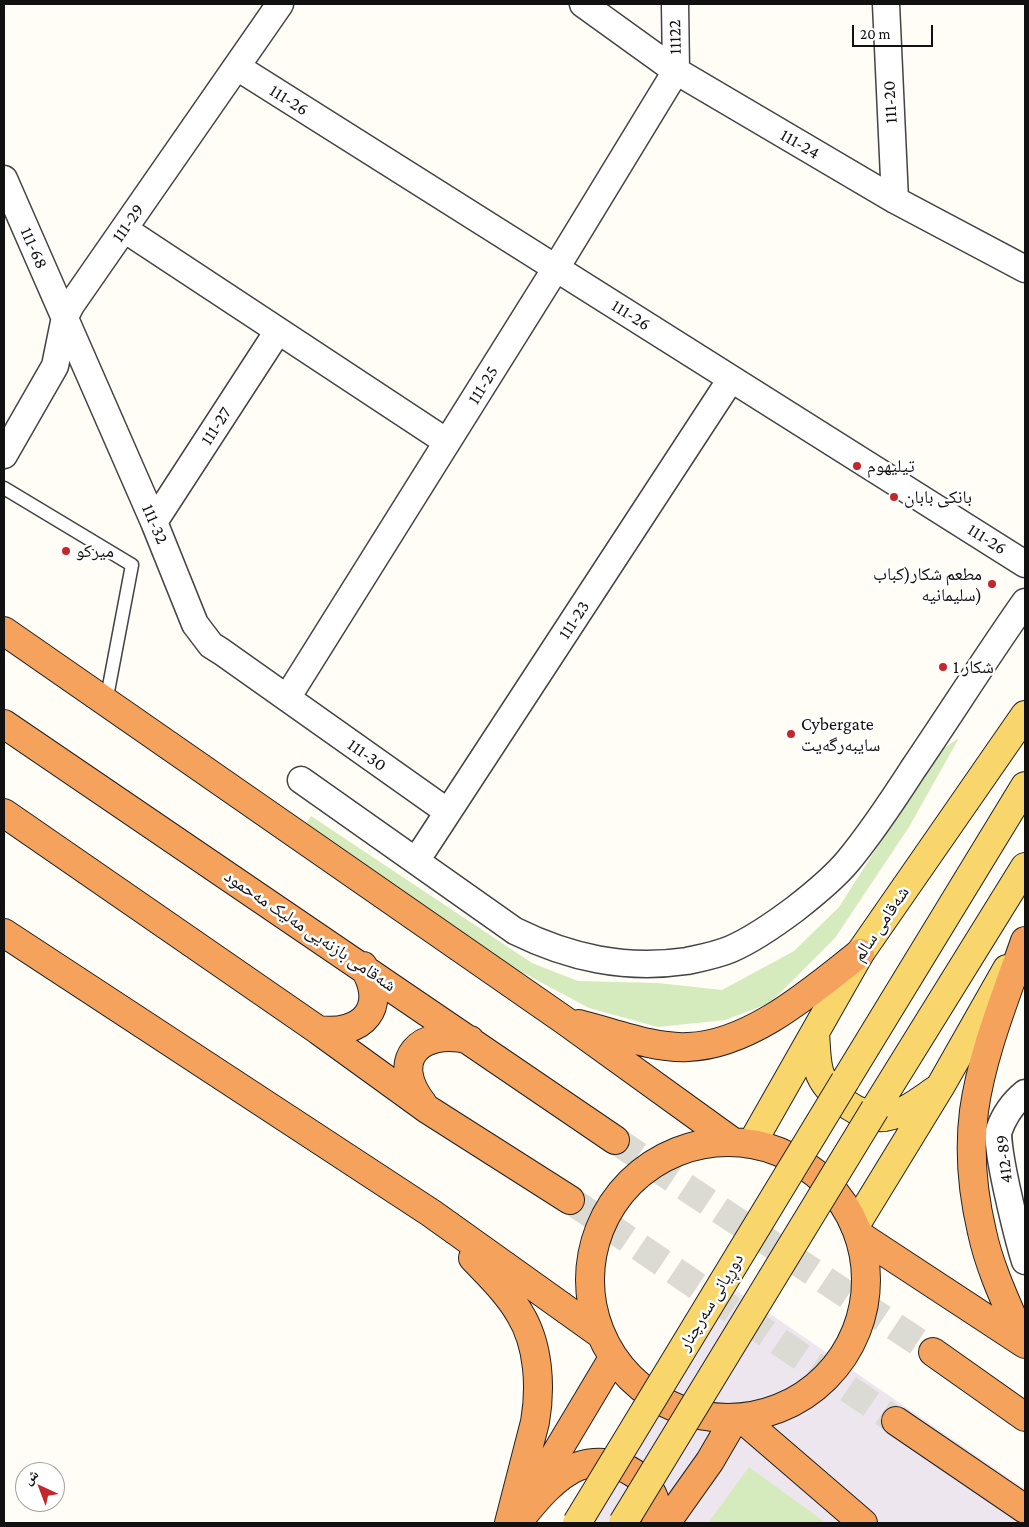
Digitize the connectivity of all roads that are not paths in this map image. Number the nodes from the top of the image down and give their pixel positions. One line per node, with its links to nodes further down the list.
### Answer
1 (280, 4): 5 (street, 111-29)
2 (583, 4): 6 (street, 111-24)
3 (675, 4): 6 (street, 11122)
4 (886, 4): 8 (street, 111-20)
5 (237, 67): 10 (street, 111-29); 11 (street, 111-26)
6 (676, 71): 8 (street, 111-24); 11 (street, 111-25)
7 (4, 179): 9 (street, 111-68)
8 (895, 200): 12 (street, 111-24)
9 (12, 221): 13 (street, 111-68)
10 (124, 229): 13 (street, 111-29); 14 (street)
11 (556, 268): 15 (street, 111-26); 16 (street, 111-25)
12 (1025, 269)
13 (65, 317): 17 (street, 111-29); 19 (street, 111-32)
14 (278, 331): 16 (street); 19 (street, 111-27)
15 (732, 379): 20 (street, 111-26); 29 (street, 111-23)
16 (447, 442): 23 (street, 111-25)
17 (4, 455)
18 (4, 488): 24 (lane)
19 (154, 522): 23 (street, 111-32)
20 (1025, 564)
21 (1025, 602): 31 (street)
22 (4, 631): 24 (highway)
23 (287, 698): 29 (street, 111-30)
24 (106, 702): 37 (highway)
25 (1025, 715): 35 (main road, شەقامی سالم)
26 (4, 724): 36 (highway, شەقامی بازنەیی مەلیک مەحمود)
27 (301, 780): 31 (street)
28 (1025, 786): 60 (main road, دوڕیانی سەرچنار, bridge)
29 (448, 812): 31 (street, 111-23)
30 (4, 813): 38 (highway)
31 (416, 861)
32 (1025, 867): 61 (main road, bridge)
33 (4, 933): 47 (highway)
34 (1025, 939): 41 (main road); 51 (highway)
35 (860, 953): 37 (highway); 39 (main road, شەقامی سالم)
36 (363, 966): 38 (highway); 40 (highway, شەقامی بازنەیی مەلیک مەحمود)
37 (564, 1020): 45 (highway)
38 (318, 1030): 43 (highway)
39 (815, 1033): 41 (main road); 45 (main road, شەقامی سالم)
40 (470, 1040): 43 (highway); 44 (highway, شەقامی بازنەیی مەلیک مەحمود)
41 (940, 1087): 48 (main road)
42 (1025, 1093): 49 (street, 412-89)
43 (427, 1109): 46 (highway)
44 (615, 1140)
45 (742, 1142): 48 (highway); 50 (highway)
46 (570, 1200)
47 (431, 1213): 50 (highway); 58 (highway)
48 (857, 1230): 51 (highway); 55 (highway)
49 (1025, 1261)
50 (599, 1333): 53 (highway)
51 (1024, 1343)
52 (933, 1352): 54 (highway)
53 (613, 1358): 55 (highway); 59 (highway)
54 (1025, 1417)
55 (738, 1418): 63 (highway); 64 (highway)
56 (896, 1421): 57 (highway)
57 (1025, 1509)
58 (508, 1523)
59 (515, 1523): 62 (highway)
60 (578, 1523)
61 (624, 1523)
62 (656, 1523)
63 (666, 1523)
64 (863, 1523)

